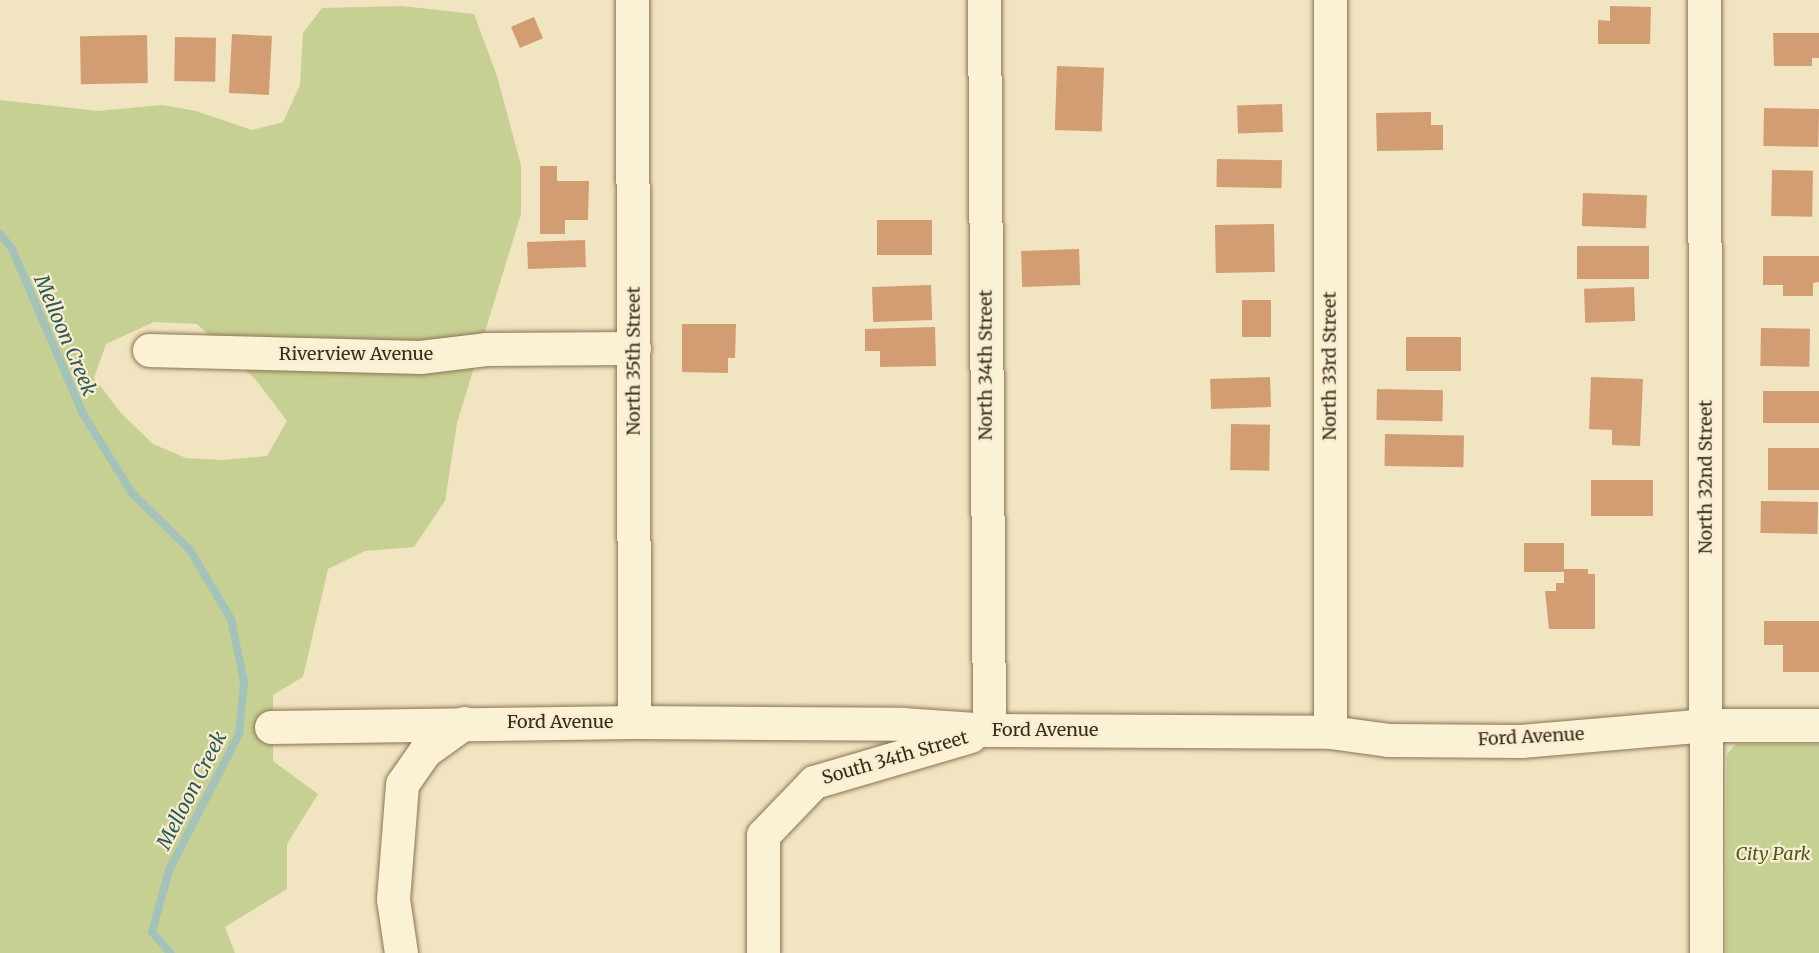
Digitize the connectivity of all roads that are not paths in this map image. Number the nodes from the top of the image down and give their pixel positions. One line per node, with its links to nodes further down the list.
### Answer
1 (632, 0): 5 (street, North 35th Street)
2 (984, 0): 12 (street, North 34th Street)
3 (1330, 0): 13 (street, North 33rd Street)
4 (1704, 0): 9 (street, North 32nd Street)
5 (634, 348): 6 (street, Riverview Avenue); 7 (street, North 35th Street)
6 (149, 350)
7 (634, 722): 8 (street, Ford Avenue); 12 (street, Ford Avenue)
8 (464, 723): 11 (street, Ford Avenue); 14 (street)
9 (1707, 725): 10 (street, Ford Avenue); 13 (street, Ford Avenue); 16 (street, North 32nd Street)
10 (1819, 725)
11 (271, 727)
12 (989, 730): 13 (street, Ford Avenue); 15 (street, South 34th Street)
13 (1330, 732)
14 (401, 953)
15 (763, 953)
16 (1706, 953)

